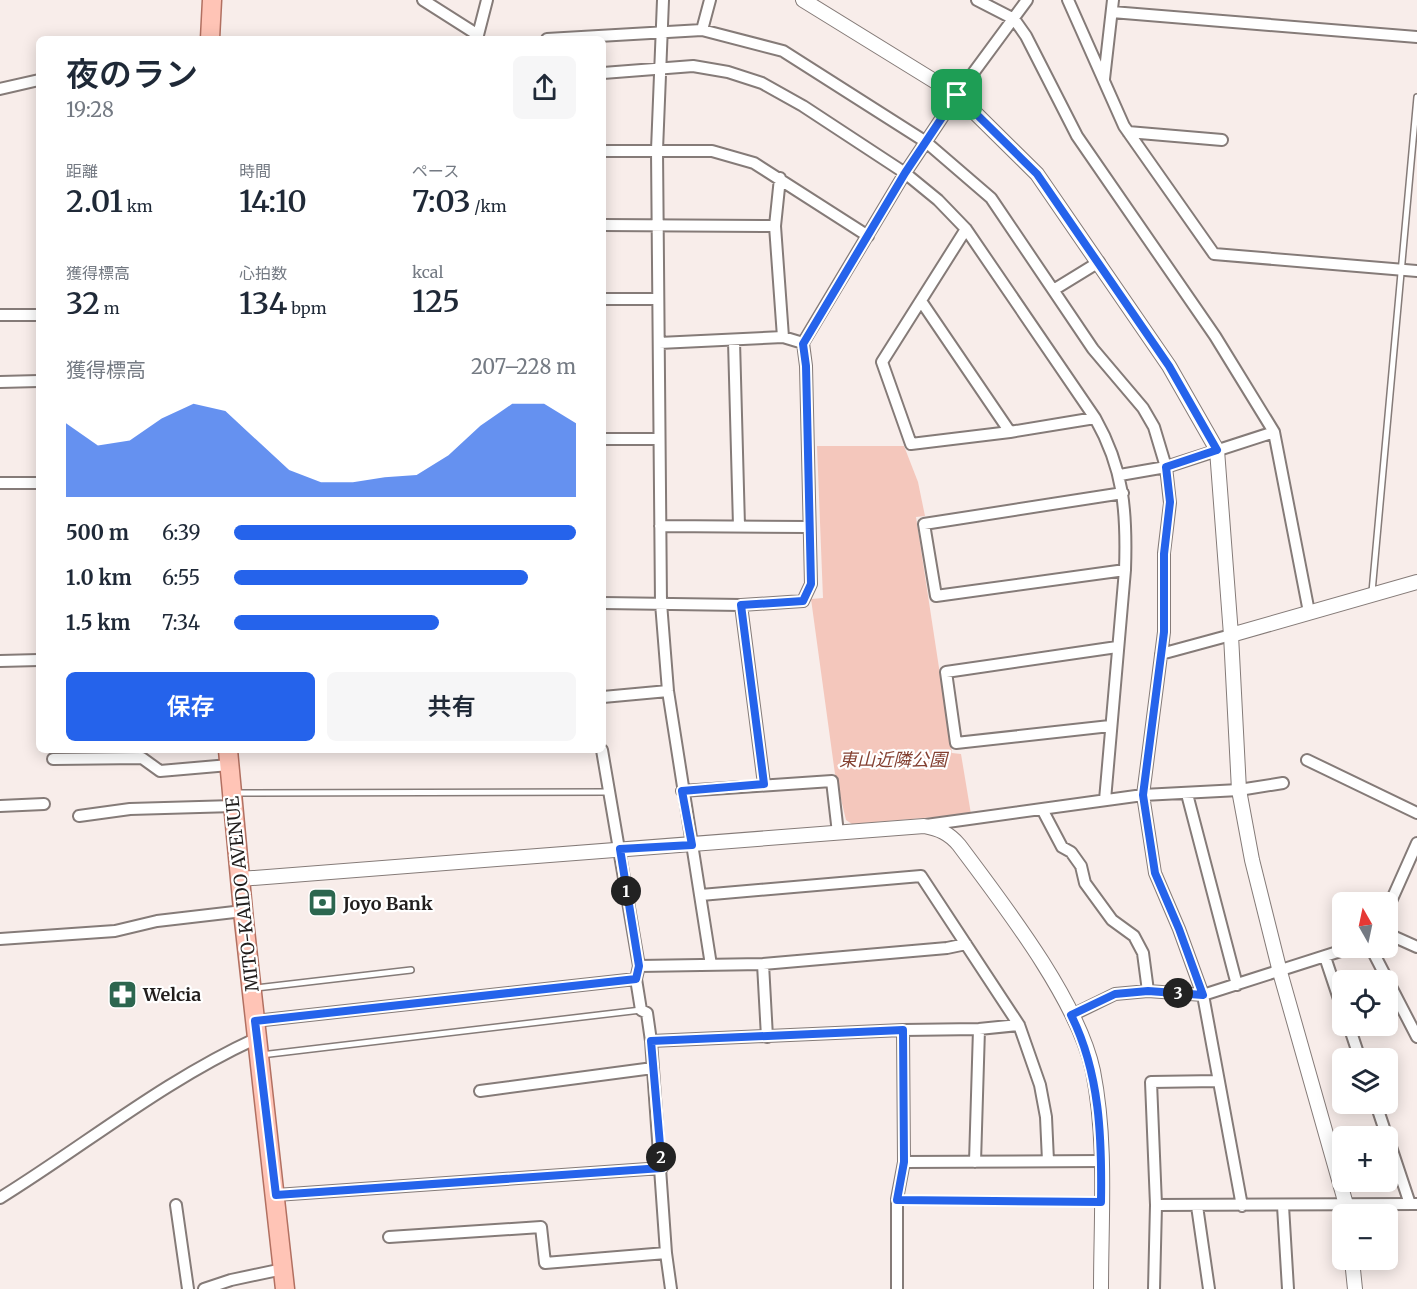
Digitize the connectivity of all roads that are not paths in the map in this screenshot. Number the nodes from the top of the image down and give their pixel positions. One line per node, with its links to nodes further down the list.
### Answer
1 (212, 0): 15 (main road)
2 (423, 0): 3 (street)
3 (487, 0)
4 (663, 0): 13 (street)
5 (710, 0): 14 (street)
6 (803, 0): 23 (street)
7 (977, 0): 12 (street)
8 (1027, 0): 12 (street)
9 (1068, 0): 20 (street)
10 (1113, 0): 11 (street)
11 (1112, 12): 17 (street); 20 (street)
12 (1014, 19): 23 (street); 54 (street)
13 (662, 30): 14 (street); 16 (street); 18 (street)
14 (702, 30): 27 (street)
15 (210, 36)
16 (585, 36)
17 (1417, 37)
18 (661, 69): 19 (street); 28 (street); 30 (street)
19 (606, 73)
20 (1104, 79): 25 (street)
21 (36, 82): 22 (street)
22 (0, 89)
23 (957, 95): 27 (street); 37 (street)
24 (1417, 97): 38 (lane)
25 (1128, 132): 26 (street); 38 (street)
26 (1222, 140)
27 (926, 142): 30 (street); 40 (street)
28 (657, 150): 29 (street); 31 (street); 33 (street)
29 (606, 151)
30 (905, 173): 35 (street); 36 (street)
31 (780, 178): 34 (street); 36 (street)
32 (606, 225): 33 (street)
33 (657, 225): 34 (street); 42 (street)
34 (775, 226): 46 (street)
35 (966, 229): 43 (street); 52 (street)
36 (868, 236): 49 (street)
37 (1099, 262): 40 (street); 57 (street)
38 (1401, 270): 39 (street); 68 (lane)
39 (1417, 271)
40 (1055, 290): 58 (street)
41 (606, 299): 42 (street)
42 (658, 299): 48 (street)
43 (921, 301): 53 (street); 53 (street)
44 (0, 315): 45 (street)
45 (36, 315)
46 (783, 338): 47 (street); 49 (street)
47 (734, 341): 48 (street); 64 (street)
48 (659, 343): 55 (street)
49 (803, 344): 65 (street)
50 (36, 381): 51 (street)
51 (0, 382)
52 (1095, 418): 53 (street); 59 (street)
53 (1010, 432)
54 (1274, 432): 57 (street); 72 (street)
55 (658, 438): 56 (street); 63 (street)
56 (606, 439)
57 (1217, 450): 58 (street); 73 (street)
58 (1166, 467): 59 (street); 75 (street)
59 (1120, 475): 62 (street)
60 (0, 483): 61 (street)
61 (36, 483)
62 (1123, 493): 66 (street); 66 (street)
63 (660, 526): 64 (street); 70 (street)
64 (739, 526): 65 (street)
65 (808, 527): 71 (street)
66 (1125, 570): 74 (street)
67 (1417, 582): 68 (street)
68 (1372, 594): 72 (street)
69 (606, 603): 70 (street)
70 (661, 603): 71 (street); 78 (street)
71 (741, 605): 86 (street)
72 (1309, 612): 73 (street)
73 (1232, 635): 75 (street); 87 (street)
74 (1117, 647): 80 (street); 80 (street)
75 (1161, 654): 91 (street)
76 (36, 660): 77 (street)
77 (0, 661)
78 (668, 690): 79 (street); 88 (street)
79 (606, 697)
80 (1110, 726): 93 (street)
81 (602, 753): 89 (street)
82 (229, 758): 83 (street); 92 (main road, MITO-KAIDO AVENUE)
83 (53, 759)
84 (1307, 760): 97 (street)
85 (1283, 783): 87 (street)
86 (764, 784): 88 (street); 100 (street)
87 (1239, 790): 90 (street); 119 (street)
88 (682, 791): 102 (street)
89 (608, 792): 92 (lane); 103 (street)
90 (1187, 794): 91 (street); 122 (street)
91 (1143, 795): 93 (street); 125 (street)
92 (233, 800): 98 (street); 104 (main road, MITO-KAIDO AVENUE)
93 (1105, 800): 96 (street)
94 (44, 804): 95 (street)
95 (0, 806)
96 (1042, 811): 99 (street); 124 (street)
97 (1417, 813)
98 (79, 816)
99 (924, 825): 100 (street); 127 (street)
100 (838, 833): 102 (street)
101 (1417, 843): 105 (street)
102 (692, 845): 103 (street); 106 (street)
103 (620, 849): 104 (street); 117 (street)
104 (240, 879): 107 (main road, MITO-KAIDO AVENUE)
105 (1395, 892)
106 (701, 895): 110 (street); 116 (street)
107 (243, 911): 109 (street); 123 (main road, MITO-KAIDO AVENUE)
108 (1398, 938): 111 (street)
109 (0, 939)
110 (966, 944): 115 (street); 128 (street)
111 (1417, 947)
112 (1332, 954): 113 (street)
113 (1325, 957): 119 (street); 120 (street)
114 (1376, 958): 132 (street)
115 (763, 964): 116 (street); 131 (street)
116 (711, 965): 117 (street)
117 (639, 966): 121 (street)
118 (411, 970): 123 (lane)
119 (1280, 972): 122 (street); 148 (street)
120 (1332, 978)
121 (636, 979): 126 (street); 133 (street)
122 (1237, 985): 125 (street)
123 (251, 989): 133 (main road, MITO-KAIDO AVENUE)
124 (1148, 991): 125 (street); 127 (street)
125 (1203, 995): 136 (street)
126 (641, 1010): 133 (lane); 134 (street)
127 (1071, 1015): 139 (street)
128 (1019, 1025): 129 (street); 138 (street)
129 (979, 1029): 130 (street); 141 (street)
130 (903, 1030): 131 (street); 140 (street)
131 (767, 1037): 134 (street)
132 (1417, 1037)
133 (257, 1038): 144 (street); 145 (main road, MITO-KAIDO AVENUE)
134 (651, 1041): 135 (street)
135 (653, 1068): 137 (street); 143 (street)
136 (1218, 1081): 150 (street); 154 (street)
137 (480, 1091)
138 (1048, 1161): 139 (street); 141 (street)
139 (1102, 1161): 147 (street)
140 (904, 1162): 141 (street); 146 (street)
141 (975, 1162)
142 (1398, 1164): 149 (street)
143 (662, 1168): 145 (street); 158 (street)
144 (1, 1194)
145 (276, 1195): 159 (main road, MITO-KAIDO AVENUE)
146 (897, 1200): 147 (lane); 165 (street)
147 (1101, 1202): 166 (street)
148 (1346, 1204)
149 (1414, 1204): 151 (street)
150 (1156, 1205): 153 (street); 167 (street)
151 (1398, 1205)
152 (176, 1206): 161 (street)
153 (1197, 1206): 154 (street); 168 (street)
154 (1242, 1206): 155 (street)
155 (1283, 1206): 156 (street); 169 (street)
156 (1332, 1209)
157 (389, 1237): 158 (street)
158 (666, 1253): 164 (street)
159 (283, 1269): 162 (street); 163 (main road, MITO-KAIDO AVENUE)
160 (1353, 1270): 170 (street)
161 (188, 1289)
162 (204, 1289)
163 (285, 1289)
164 (671, 1289)
165 (897, 1289)
166 (1101, 1289)
167 (1154, 1289)
168 (1209, 1289)
169 (1288, 1289)
170 (1354, 1289)

